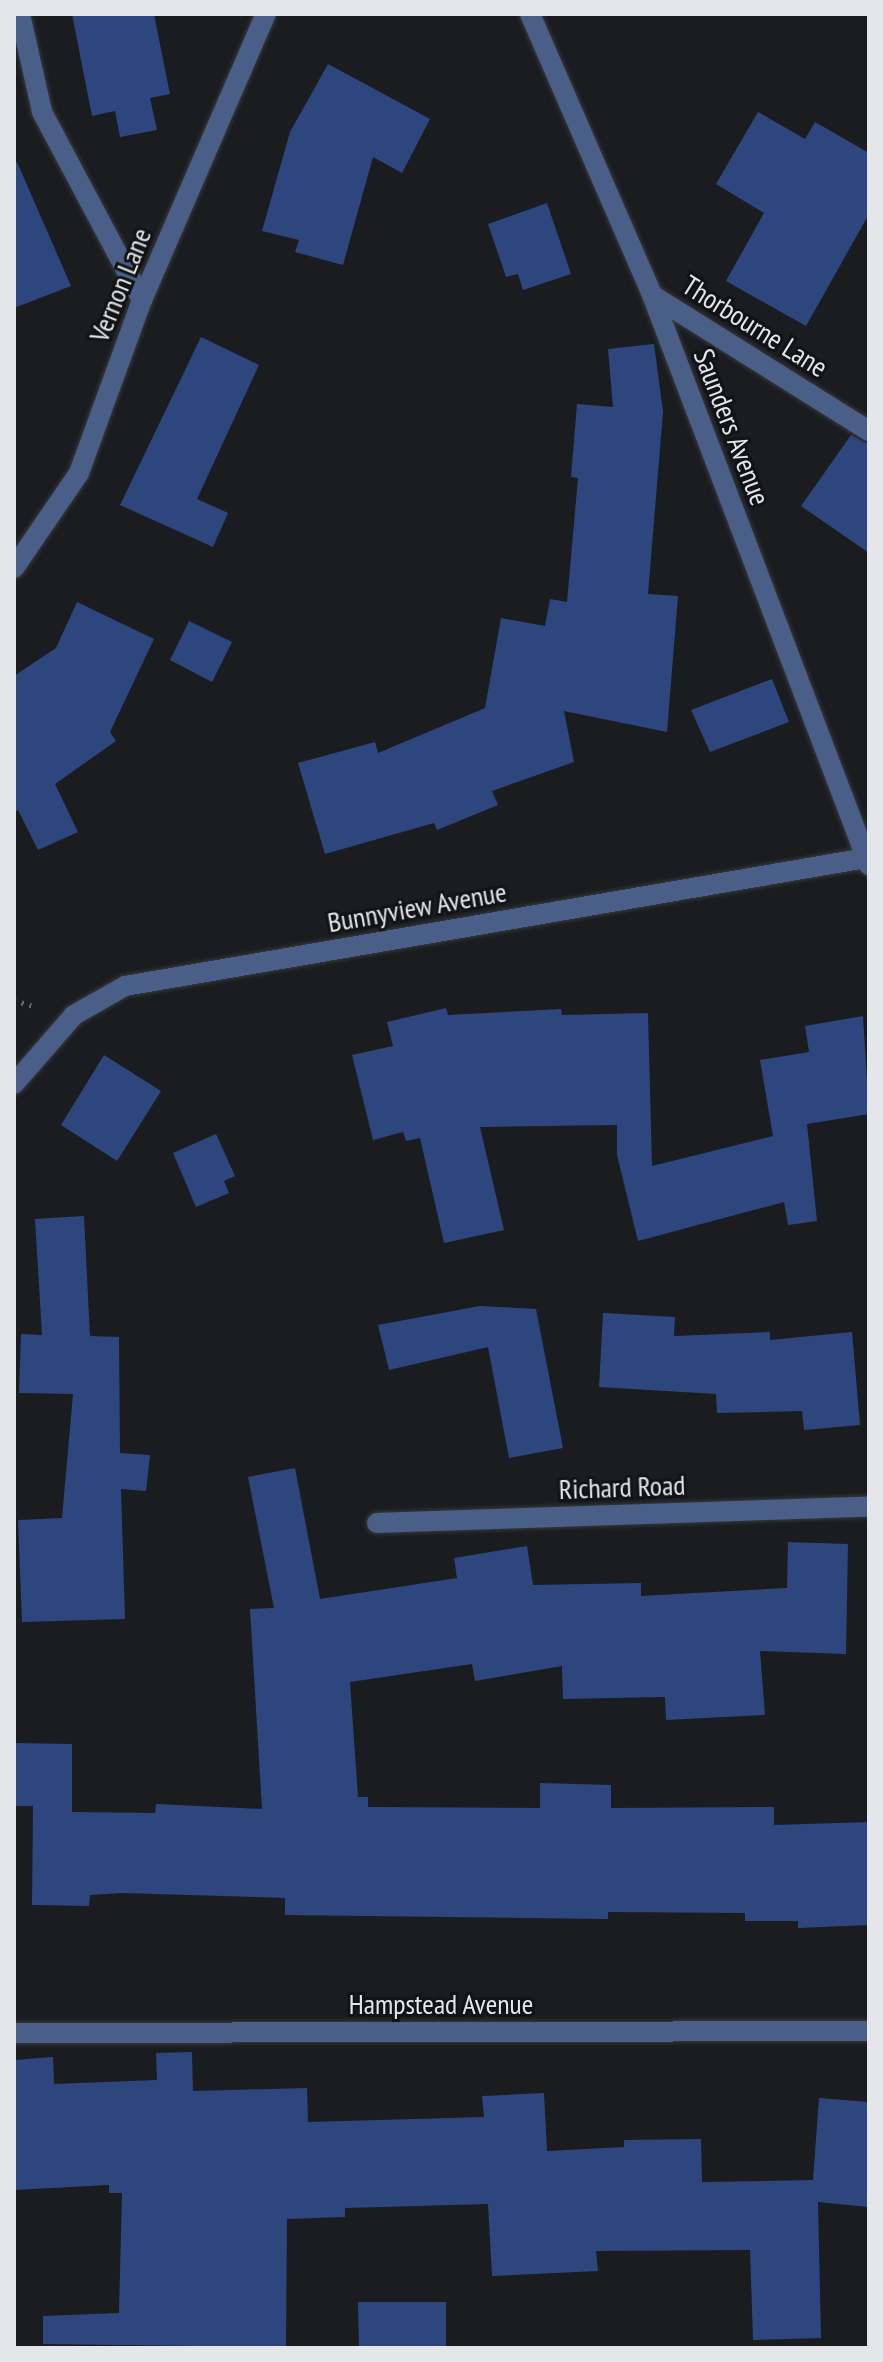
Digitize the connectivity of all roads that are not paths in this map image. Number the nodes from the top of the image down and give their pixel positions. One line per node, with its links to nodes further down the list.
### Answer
1 (20, 14): 5 (street)
2 (266, 14): 5 (street, Vernon Lane)
3 (530, 14): 4 (street, Saunders Avenue)
4 (652, 295): 6 (street, Thorbourne Lane); 8 (street, Saunders Avenue)
5 (142, 300): 7 (street, Vernon Lane)
6 (869, 431)
7 (14, 568)
8 (868, 862): 9 (street, Bunnyview Avenue)
9 (14, 1084)
10 (869, 1507): 11 (street, Richard Road)
11 (377, 1523)
12 (869, 2031): 13 (street, Hampstead Avenue)
13 (14, 2033)

